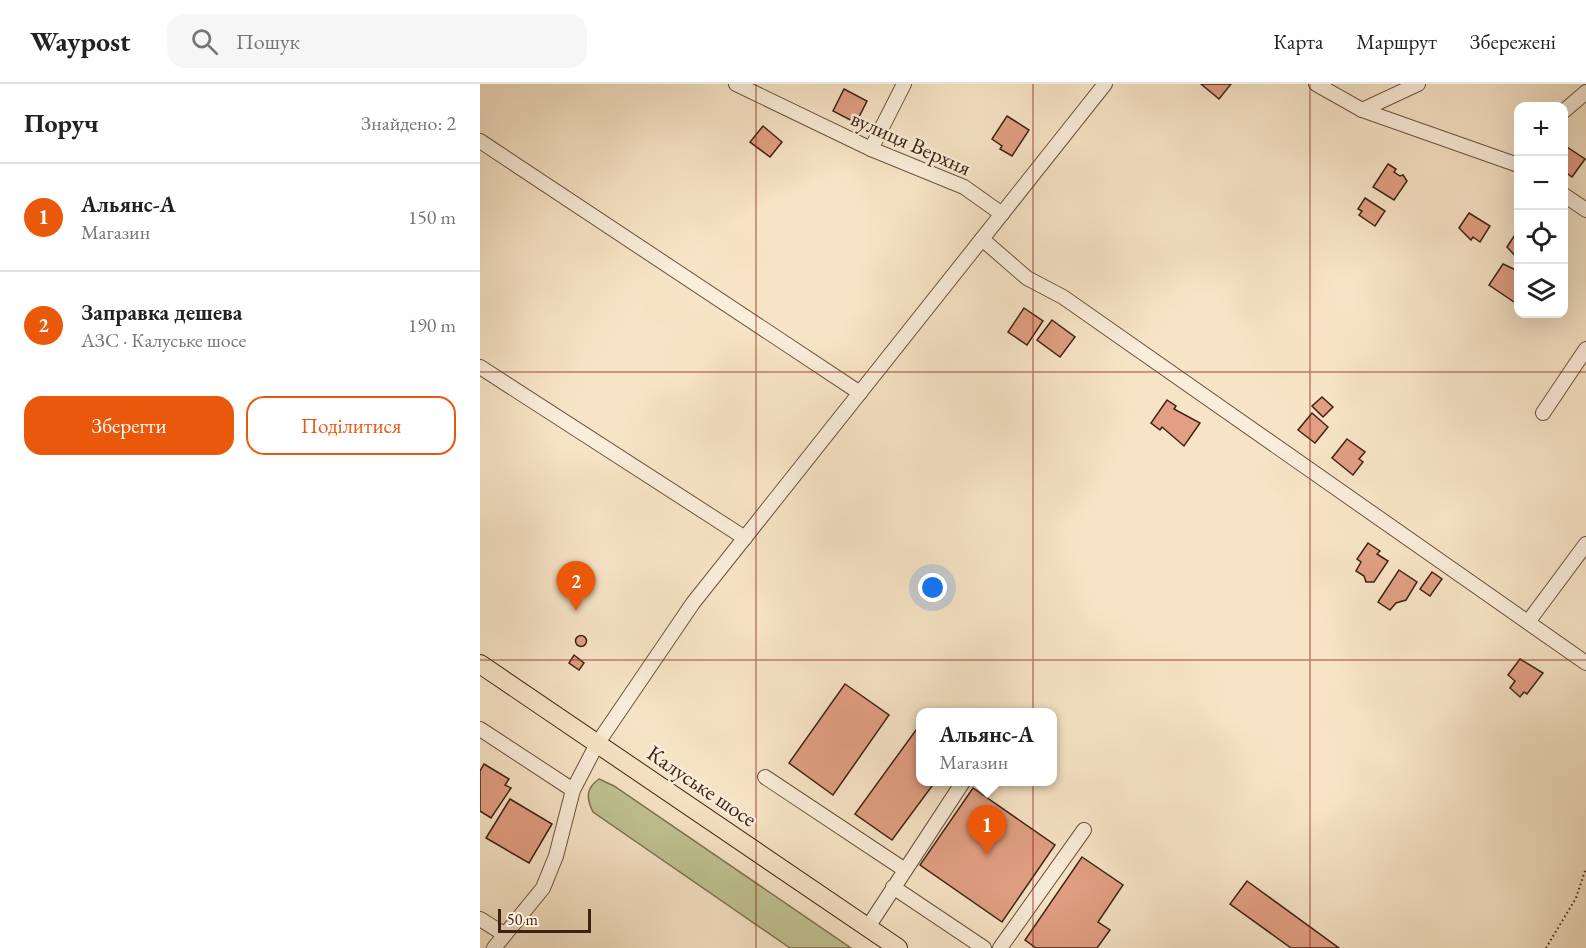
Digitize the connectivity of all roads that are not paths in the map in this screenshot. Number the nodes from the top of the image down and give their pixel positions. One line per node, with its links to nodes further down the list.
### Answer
1 (736, 84): 10 (street, вулиця Верхня)
2 (904, 84): 10 (street)
3 (1105, 84): 14 (street)
4 (1316, 84): 8 (street)
5 (1418, 84): 8 (street)
6 (1586, 92): 7 (street)
7 (1568, 107)
8 (1362, 110): 11 (street)
9 (480, 141): 18 (street)
10 (871, 149): 14 (street, вулиця Верхня)
11 (1514, 160)
12 (1568, 198): 13 (street)
13 (1586, 210)
14 (1002, 214): 15 (street)
15 (982, 239): 18 (street); 22 (street)
16 (1586, 348): 19 (street)
17 (480, 367): 20 (street)
18 (860, 393): 20 (street)
19 (1543, 413)
20 (745, 538): 26 (street)
21 (1586, 544): 22 (street)
22 (1528, 622): 23 (street)
23 (1586, 663)
24 (480, 664): 26 (main road, Калуське шосе)
25 (480, 729): 29 (street)
26 (597, 744): 29 (street); 34 (main road, Калуське шосе)
27 (765, 777): 31 (street)
28 (960, 786): 31 (street)
29 (573, 790): 35 (street)
30 (1084, 830): 39 (street)
31 (905, 870): 32 (street)
32 (894, 887): 34 (street); 38 (street)
33 (480, 919): 35 (street)
34 (868, 927): 37 (main road, Калуське шосе)
35 (504, 934): 36 (street)
36 (494, 948)
37 (898, 948)
38 (984, 948)
39 (1000, 948)

